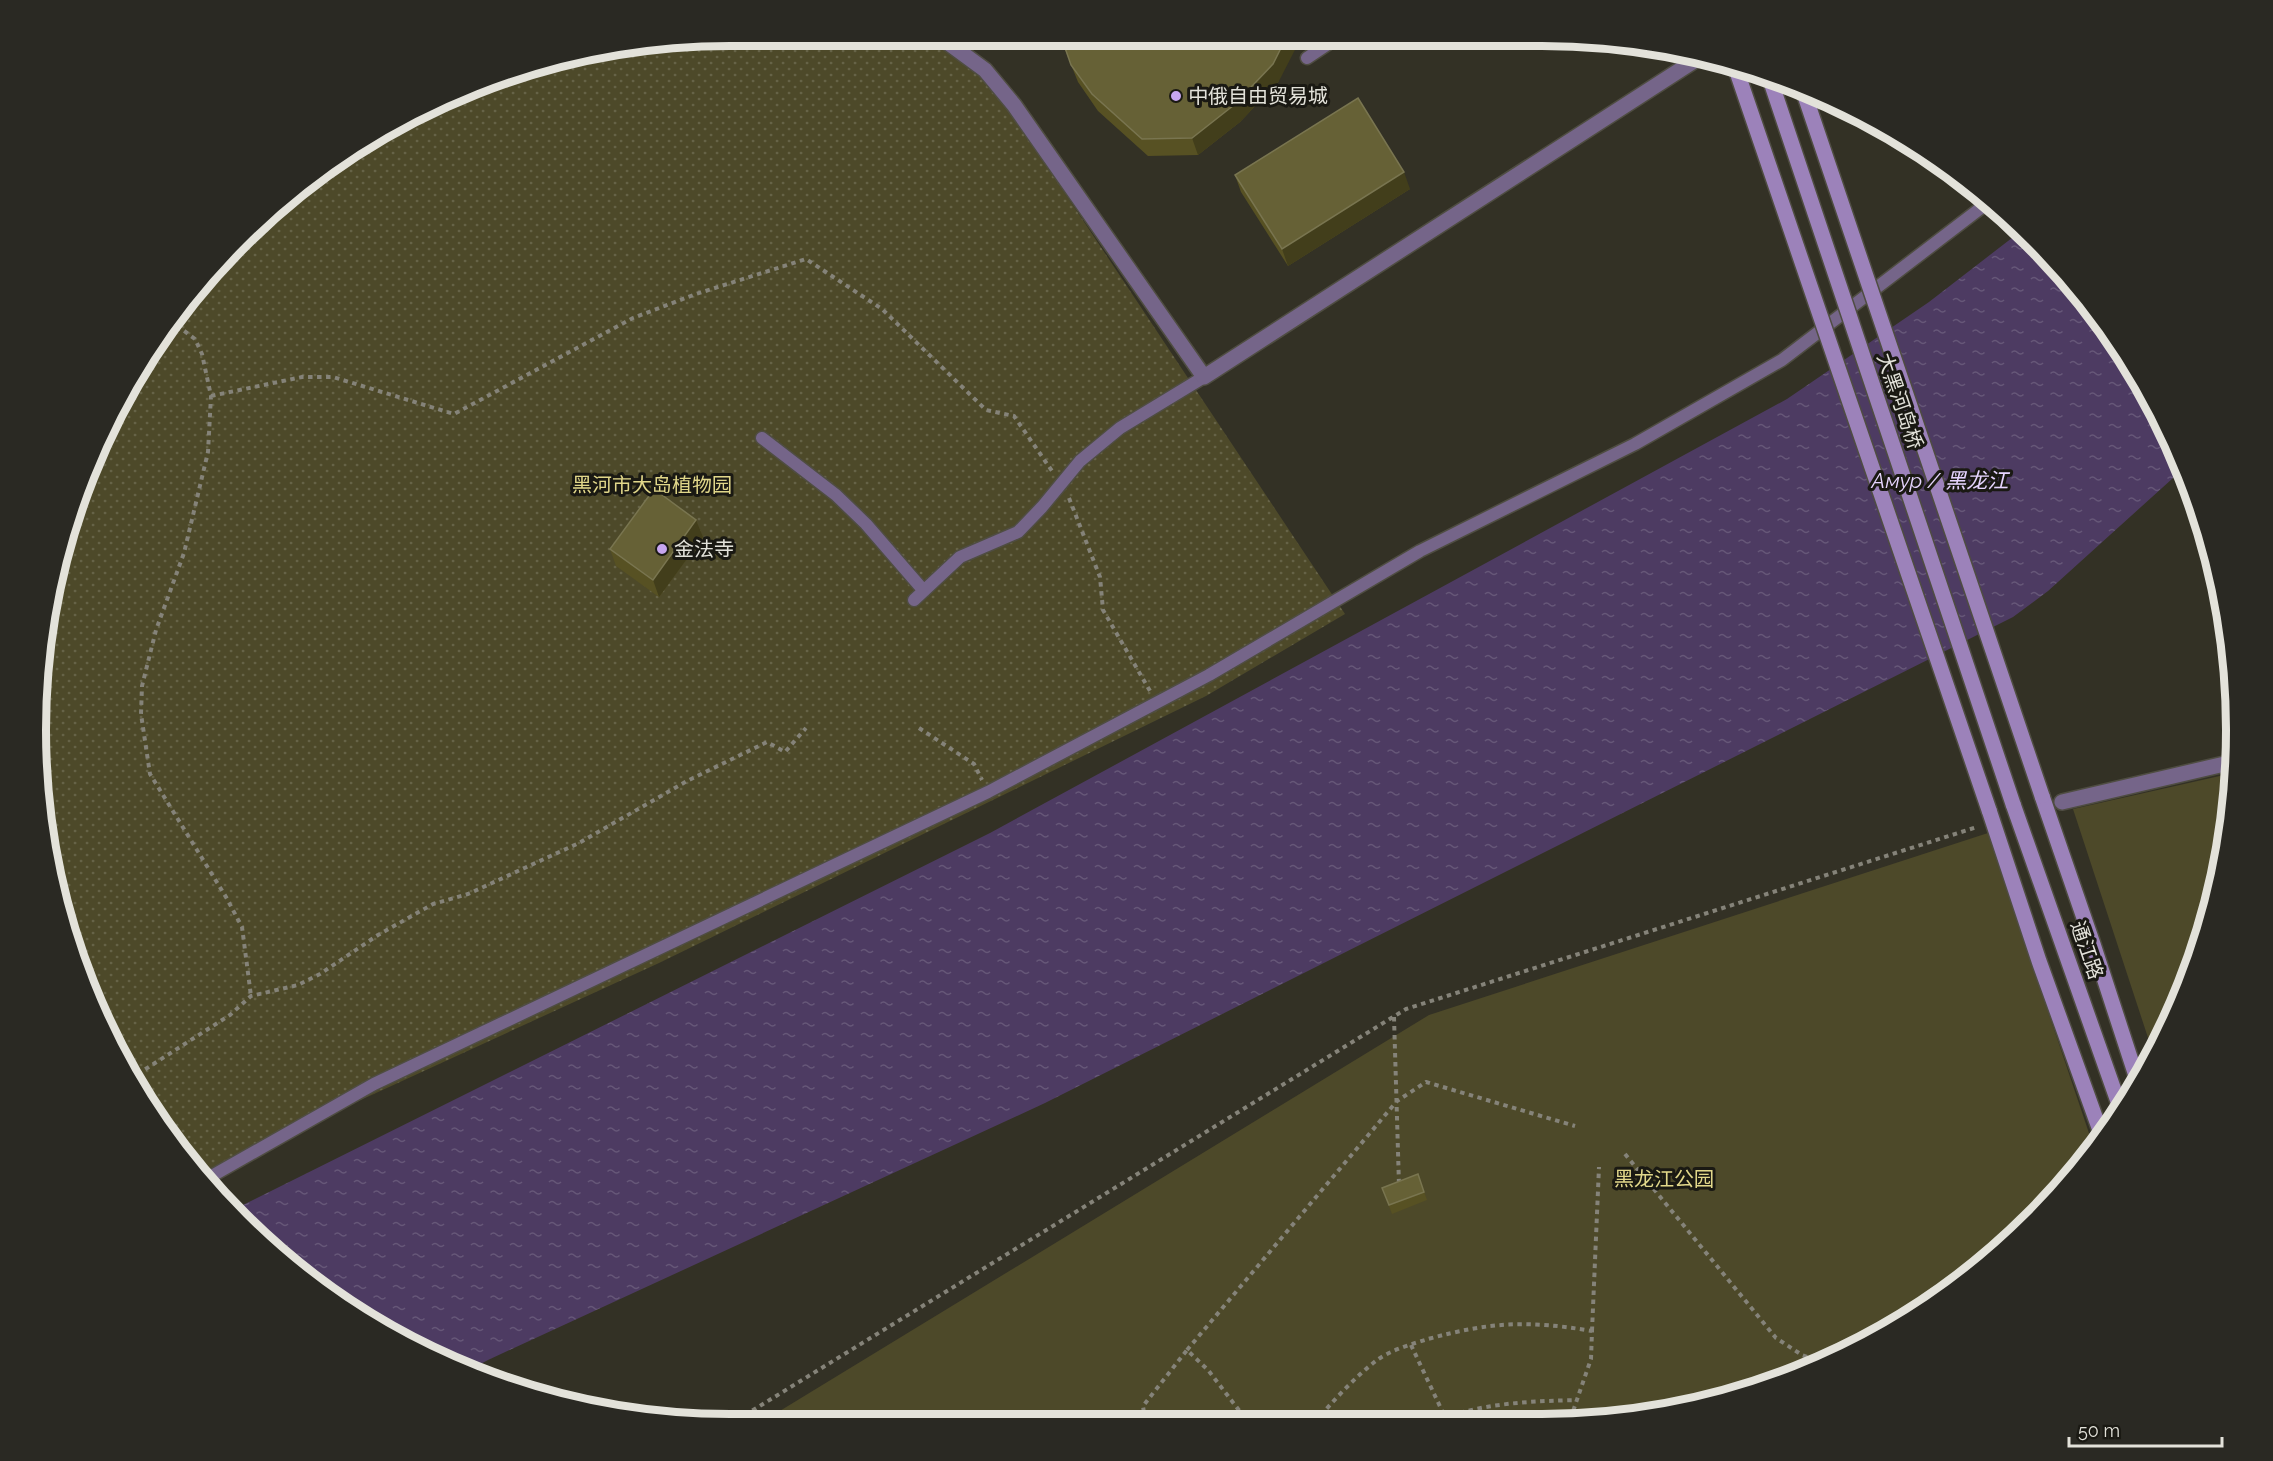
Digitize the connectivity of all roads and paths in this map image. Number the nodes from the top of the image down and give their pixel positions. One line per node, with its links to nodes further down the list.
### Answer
1 (952, 46): 10 (street)
2 (1326, 46): 3 (lane)
3 (1307, 58)
4 (1690, 63): 10 (street)
5 (1738, 76): 31 (main road, bridge)
6 (1773, 87): 22 (main road, 大黑河岛桥, bridge)
7 (1806, 100): 26 (main road, bridge)
8 (1982, 207): 16 (lane)
9 (177, 329): 11 (path)
10 (1204, 377): 13 (lane)
11 (211, 396): 13 (path); 24 (path)
12 (762, 438): 14 (lane)
13 (1061, 484): 14 (lane); 16 (path)
14 (924, 591): 15 (lane)
15 (914, 600)
16 (1158, 703): 20 (lane)
17 (806, 728): 24 (path)
18 (919, 728): 20 (path)
19 (2225, 764): 21 (street)
20 (988, 792): 34 (lane)
21 (2062, 802)
22 (2013, 804): 28 (main road, 通江路)
23 (1977, 827): 25 (path)
24 (251, 996): 27 (path)
25 (1394, 1017): 29 (path); 42 (path)
26 (2135, 1072)
27 (139, 1073)
28 (2118, 1100)
29 (1397, 1101): 30 (path); 35 (path); 38 (path)
30 (1575, 1126)
31 (2099, 1128)
32 (1625, 1154): 39 (path)
33 (1599, 1167): 36 (path)
34 (212, 1176)
35 (1399, 1189)
36 (1592, 1331): 37 (path); 40 (path)
37 (1411, 1344): 45 (path); 46 (path)
38 (1187, 1350): 43 (path); 44 (path)
39 (1812, 1359)
40 (1577, 1400): 41 (path); 47 (path)
41 (1573, 1413)
42 (747, 1414)
43 (1144, 1414)
44 (1242, 1414)
45 (1323, 1414)
46 (1443, 1414)
47 (1458, 1414)

